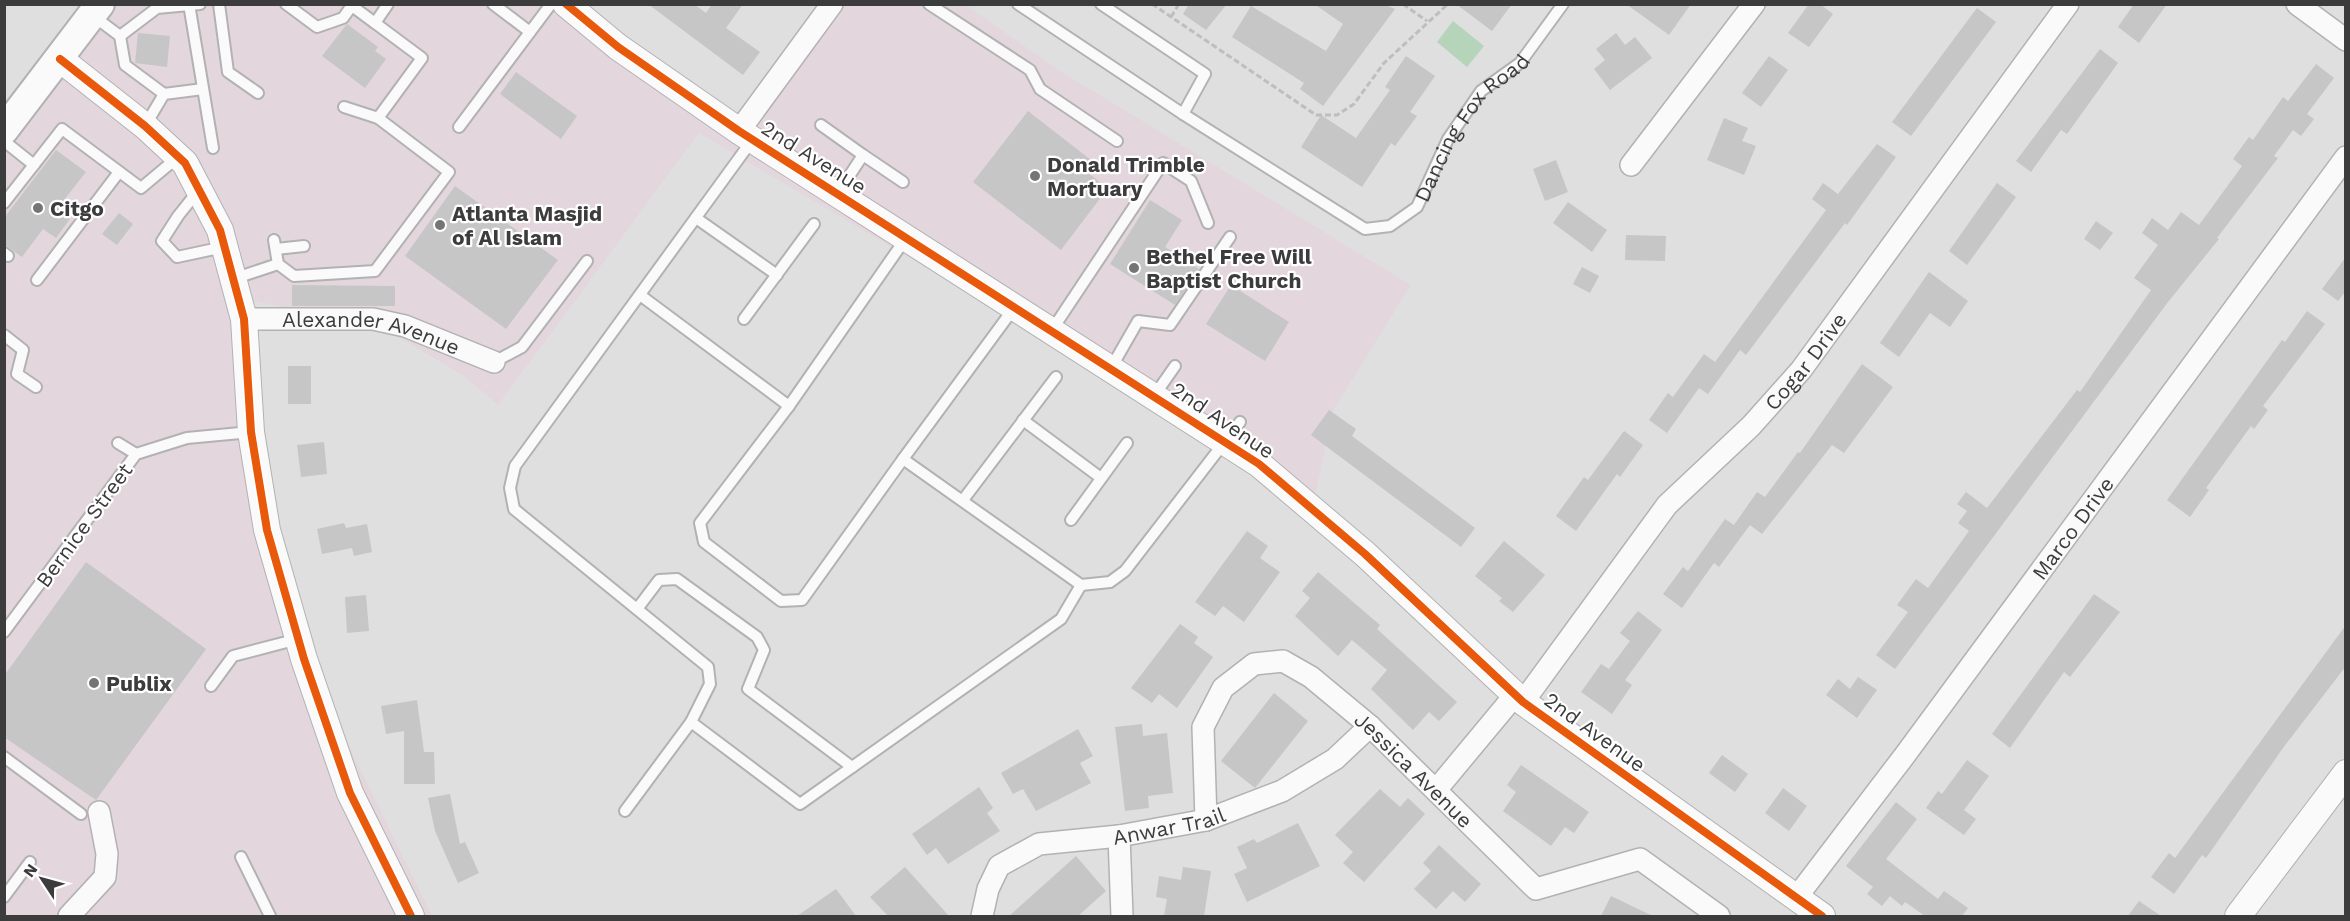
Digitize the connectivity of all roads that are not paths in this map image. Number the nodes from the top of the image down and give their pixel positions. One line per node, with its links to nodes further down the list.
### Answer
1 (200, 4): 16 (lane)
2 (219, 4): 26 (lane)
3 (286, 4): 17 (lane)
4 (388, 4): 20 (lane)
5 (493, 4): 21 (lane)
6 (551, 4): 21 (lane)
7 (566, 4): 35 (street, 2nd Avenue)
8 (832, 4): 35 (street)
9 (929, 4): 37 (lane)
10 (1018, 4): 29 (lane, Dancing Fox Road)
11 (1101, 4): 29 (lane)
12 (1563, 4): 29 (lane, Dancing Fox Road)
13 (1754, 4): 43 (street)
14 (2068, 4): 90 (street, Cogar Drive)
15 (2297, 4): 23 (street)
16 (189, 5): 18 (lane); 25 (lane)
17 (352, 5): 20 (lane)
18 (156, 6): 22 (lane)
19 (96, 10): 22 (lane); 24 (main road)
20 (375, 23): 30 (lane)
21 (530, 32): 33 (lane)
22 (120, 36): 27 (lane)
23 (2346, 40)
24 (60, 59): 32 (street); 34 (main road)
25 (203, 89): 27 (lane); 38 (lane)
26 (258, 93)
27 (164, 94): 32 (lane)
28 (344, 107): 30 (lane)
29 (1183, 114)
30 (378, 118): 57 (lane)
31 (820, 125): 39 (lane)
32 (145, 126): 40 (street)
33 (459, 127)
34 (4, 130)
35 (746, 135): 47 (street, 2nd Avenue); 49 (lane)
36 (4, 141): 42 (lane)
37 (1117, 141)
38 (213, 148)
39 (863, 155): 45 (lane); 47 (lane)
40 (178, 157): 44 (lane); 46 (street)
41 (2346, 157): 104 (street, Marco Drive)
42 (34, 165): 44 (lane); 48 (lane)
43 (1631, 165)
44 (119, 172): 60 (lane)
45 (903, 182)
46 (199, 190): 55 (street); 55 (lane)
47 (838, 193): 52 (street, 2nd Avenue)
48 (4, 203)
49 (696, 218): 58 (lane); 61 (lane)
50 (1208, 223): 65 (lane)
51 (814, 224): 58 (lane)
52 (907, 237): 62 (street, 2nd Avenue); 73 (lane)
53 (1230, 237): 69 (lane)
54 (304, 246): 57 (lane)
55 (224, 247): 59 (street)
56 (587, 261): 67 (lane)
57 (278, 264): 59 (lane)
58 (777, 275): 64 (lane)
59 (233, 279): 63 (street)
60 (37, 280)
61 (640, 295): 73 (lane); 86 (lane)
62 (1016, 306): 65 (street, 2nd Avenue); 81 (lane)
63 (244, 319): 67 (street, Alexander Avenue); 76 (street)
64 (744, 319)
65 (1052, 330): 69 (street, 2nd Avenue)
66 (4, 335): 71 (lane)
67 (494, 362)
68 (1175, 366): 72 (lane)
69 (1111, 368): 72 (street, 2nd Avenue)
70 (1056, 376): 74 (lane)
71 (36, 387)
72 (1154, 396): 77 (street, 2nd Avenue)
73 (789, 406): 81 (lane)
74 (1023, 420): 82 (lane); 83 (lane)
75 (1240, 422): 77 (lane)
76 (251, 432): 80 (lane, Bernice Street); 88 (street)
77 (1222, 441): 85 (lane); 90 (street, 2nd Avenue)
78 (118, 443): 80 (lane)
79 (1127, 443): 82 (lane)
80 (136, 454): 87 (lane, Bernice Street)
81 (903, 459): 83 (lane)
82 (1101, 478): 84 (lane)
83 (963, 500): 85 (lane)
84 (1071, 520)
85 (1081, 585): 94 (lane)
86 (636, 609): 91 (lane); 94 (lane)
87 (4, 632)
88 (298, 639): 89 (lane); 107 (street)
89 (211, 686)
90 (1519, 698): 96 (street, Cogar Drive); 104 (street, 2nd Avenue)
91 (691, 722): 94 (lane); 97 (lane)
92 (1370, 726): 96 (street, Jessica Avenue); 99 (street, Anwar Trail); 99 (street, Jessica Avenue)
93 (4, 757): 98 (lane)
94 (852, 767)
95 (2346, 773): 112 (street)
96 (1436, 790): 110 (street, Jessica Avenue)
97 (625, 811)
98 (90, 813): 105 (street)
99 (1206, 820): 100 (street, Anwar Trail)
100 (1119, 836): 108 (street, Anwar Trail); 109 (street)
101 (241, 857): 106 (lane)
102 (30, 862): 103 (lane)
103 (4, 897)
104 (1796, 898): 111 (street, 2nd Avenue)
105 (69, 916)
106 (270, 916)
107 (411, 916)
108 (982, 916)
109 (1122, 916)
110 (1719, 916)
111 (1822, 916)
112 (2238, 916)

